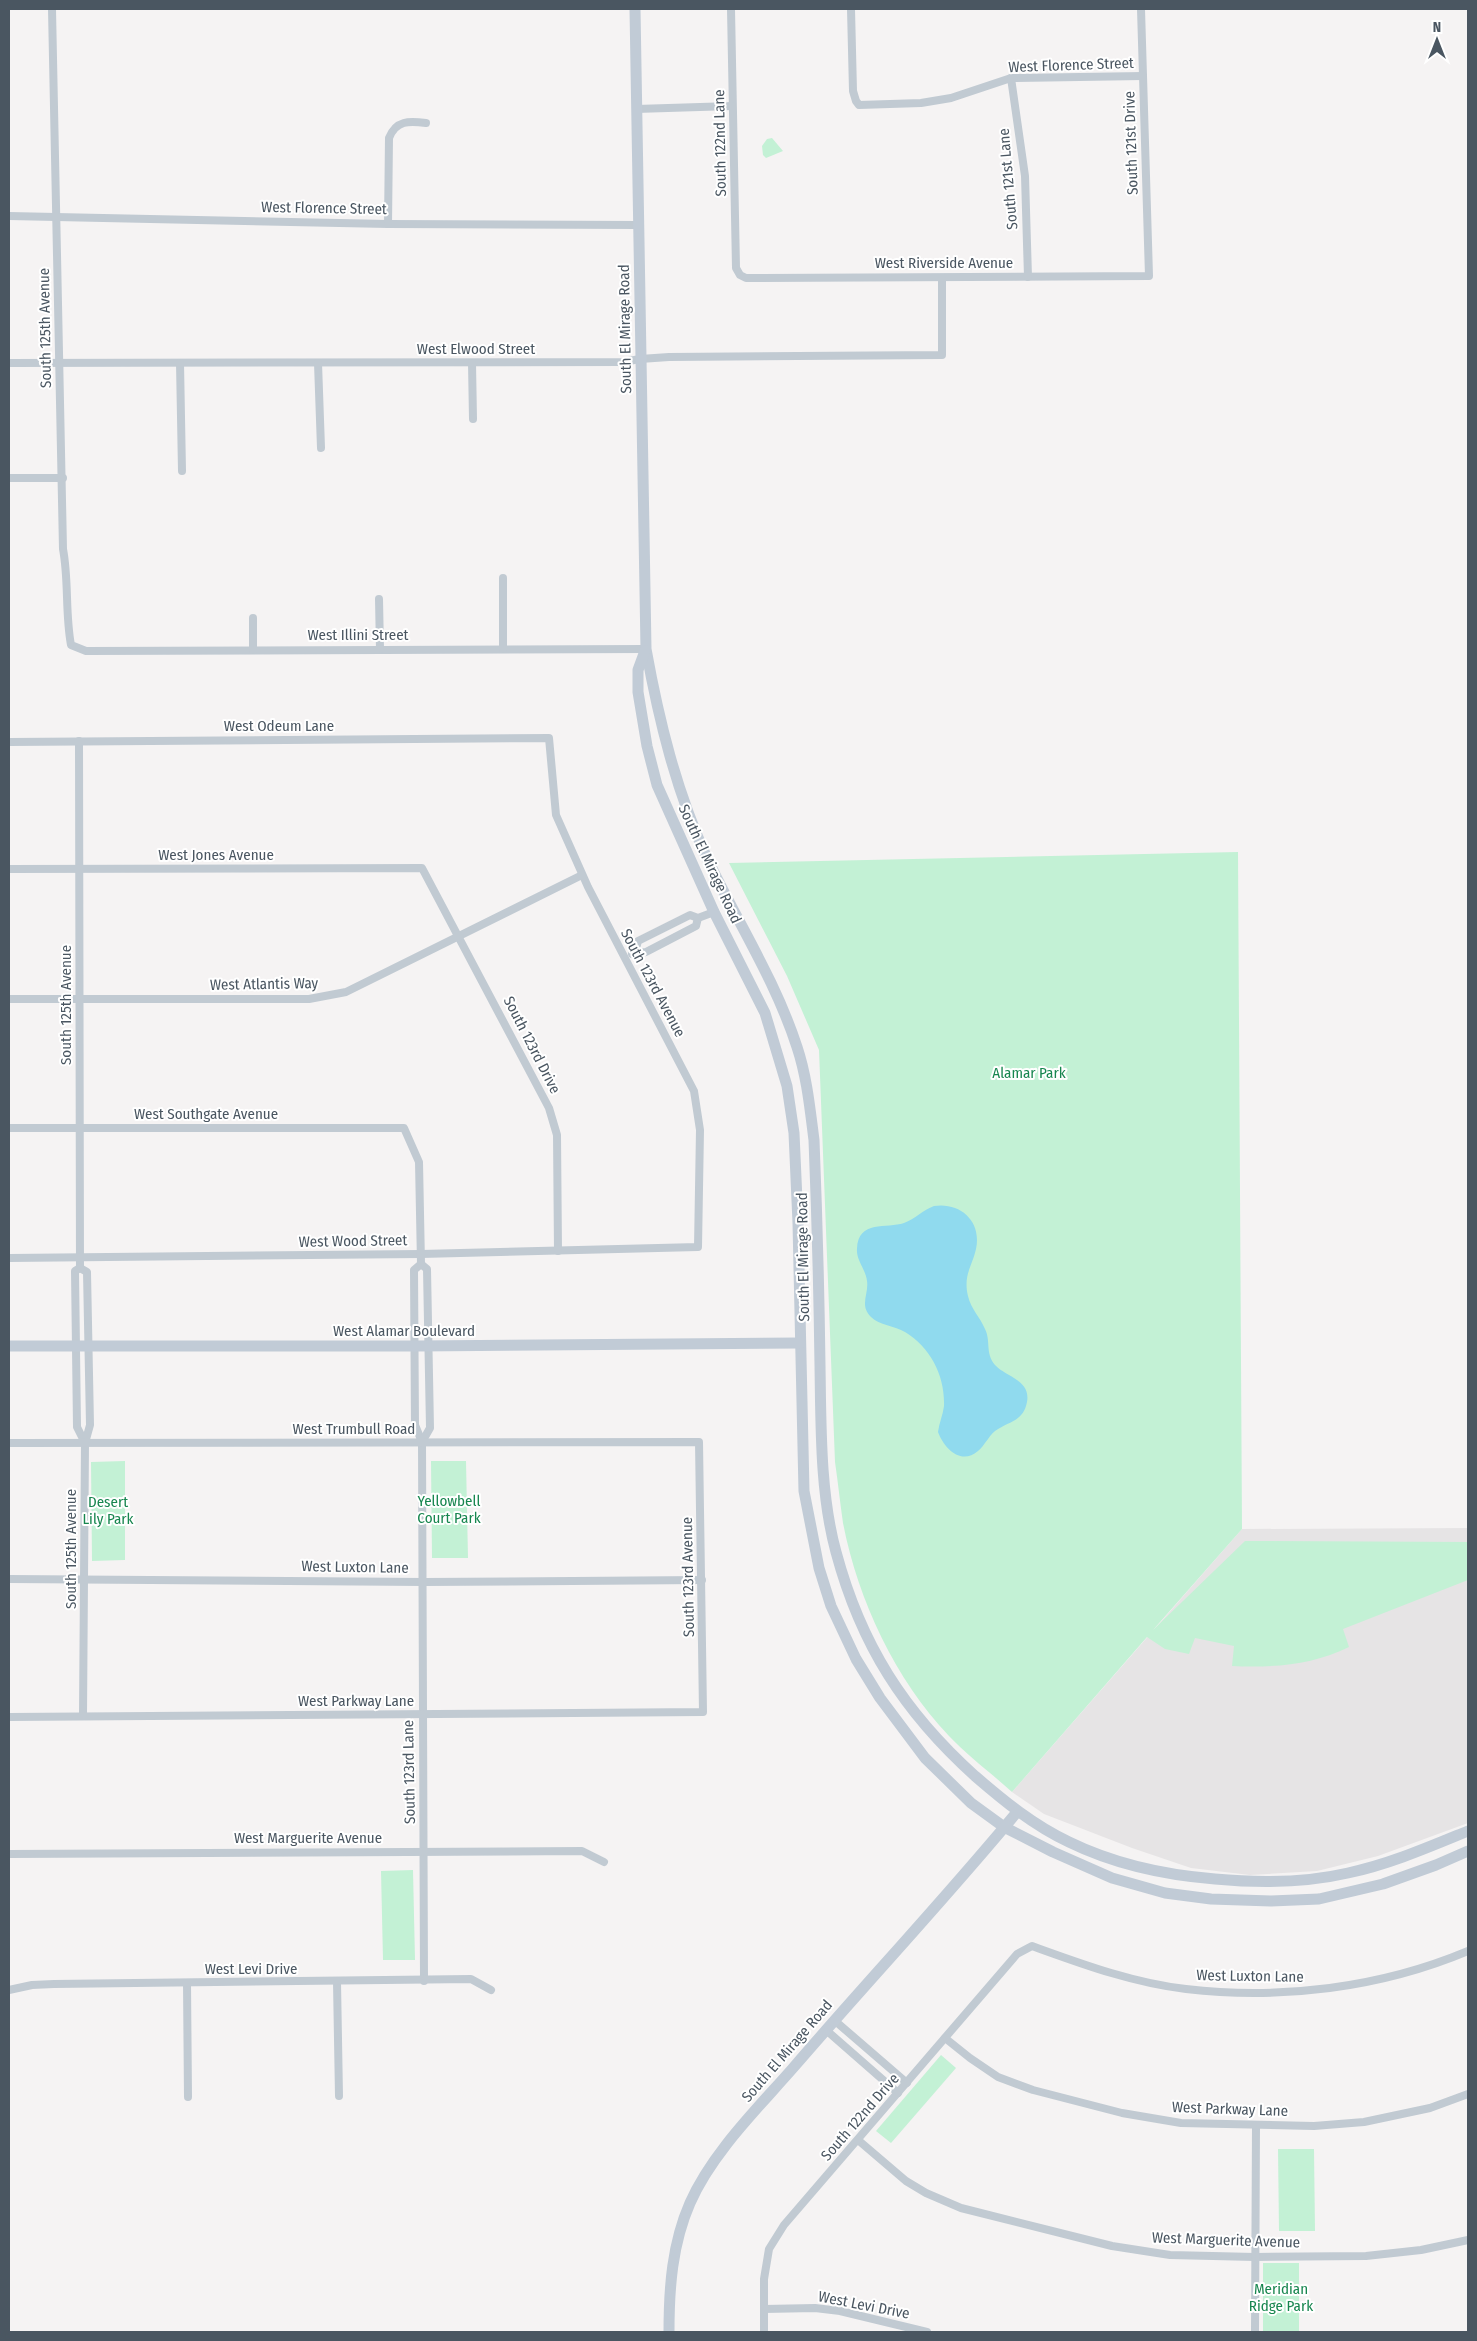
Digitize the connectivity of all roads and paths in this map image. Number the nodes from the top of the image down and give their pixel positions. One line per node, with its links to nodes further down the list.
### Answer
1 (52, 9): 12 (street, South 125th Avenue)
2 (634, 9): 9 (main road, South El Mirage Road)
3 (730, 9): 8 (street, South 122nd Lane)
4 (851, 9): 7 (street, West Florence Street)
5 (1141, 9): 6 (street, South 121st Drive)
6 (1142, 76): 7 (street, West Florence Street); 16 (street, South 121st Drive)
7 (1010, 78): 17 (street, South 121st Lane)
8 (732, 106): 9 (street); 15 (street, South 122nd Lane)
9 (636, 109): 14 (main road, South El Mirage Road)
10 (426, 122): 13 (street)
11 (9, 216): 12 (street, West Florence Street)
12 (56, 217): 13 (street, West Florence Street); 21 (street, South 125th Avenue)
13 (388, 224): 14 (street, West Florence Street)
14 (638, 225): 19 (main road, South El Mirage Road)
15 (740, 275): 18 (street, West Riverside Avenue)
16 (1149, 276): 17 (street, West Riverside Avenue)
17 (1028, 277): 18 (street, West Riverside Avenue)
18 (942, 278): 19 (street, West Elwood Street)
19 (640, 358): 24 (street, West Elwood Street); 36 (main road, South El Mirage Road)
20 (9, 363): 21 (street, West Elwood Street)
21 (60, 363): 22 (street, West Elwood Street); 29 (street, South 125th Avenue)
22 (180, 363): 23 (street, West Elwood Street); 27 (street)
23 (318, 363): 24 (street, West Elwood Street); 26 (street)
24 (472, 363): 25 (street)
25 (473, 419)
26 (321, 448)
27 (182, 471)
28 (9, 478): 29 (street)
29 (63, 478): 33 (street, South 125th Avenue)
30 (503, 578): 35 (street)
31 (379, 599): 34 (street)
32 (252, 618): 37 (street)
33 (71, 646): 37 (street, West Illini Street)
34 (380, 648): 35 (street, West Illini Street); 37 (street, West Illini Street)
35 (504, 649): 36 (street, West Illini Street)
36 (646, 649): 45 (main road, South El Mirage Road); 80 (main road, South El Mirage Road)
37 (253, 650)
38 (549, 738): 39 (street, West Odeum Lane); 44 (street, South 123rd Avenue)
39 (79, 741): 40 (street, West Odeum Lane); 43 (street, South 125th Avenue)
40 (9, 742)
41 (422, 868): 43 (street, West Jones Avenue); 47 (street, South 123rd Drive)
42 (9, 869): 43 (street, West Jones Avenue)
43 (80, 869): 50 (street, South 125th Avenue)
44 (582, 874): 47 (street, West Atlantis Way); 49 (street, South 123rd Avenue)
45 (714, 912): 46 (street); 62 (main road, South El Mirage Road)
46 (698, 918): 48 (street); 48 (street)
47 (459, 935): 50 (street, West Atlantis Way); 56 (street, South 123rd Drive)
48 (635, 952): 49 (street)
49 (625, 957): 55 (street, South 123rd Avenue)
50 (80, 999): 51 (street, West Atlantis Way); 53 (street, South 125th Avenue)
51 (9, 1000)
52 (9, 1128): 53 (street, West Southgate Avenue)
53 (80, 1128): 54 (street, West Southgate Avenue); 59 (street, South 125th Avenue)
54 (404, 1128): 57 (street, South 123rd Lane)
55 (698, 1247): 56 (street, West Wood Street)
56 (558, 1251): 57 (street, West Wood Street)
57 (421, 1254): 59 (street, West Wood Street); 60 (street, South 123rd Lane)
58 (9, 1258): 59 (street, West Wood Street)
59 (81, 1258): 61 (street, South 125th Avenue)
60 (421, 1264): 66 (street, South 123rd Lane); 67 (street, South 123rd Lane)
61 (80, 1268): 63 (street, South 125th Avenue); 64 (street, South 125th Avenue)
62 (800, 1343): 67 (main road, West Alamar Boulevard); 81 (main road, South El Mirage Road)
63 (87, 1344): 64 (main road, West Alamar Boulevard); 66 (main road, West Alamar Boulevard); 71 (street, South 125th Avenue)
64 (75, 1345): 65 (main road, West Alamar Boulevard); 71 (street, South 125th Avenue)
65 (9, 1346)
66 (416, 1346): 67 (main road, West Alamar Boulevard); 68 (street, South 123rd Lane)
67 (429, 1346): 68 (street, South 123rd Lane)
68 (422, 1442): 69 (street, West Trumbull Road); 71 (street, West Trumbull Road); 75 (street, South 123rd Lane)
69 (699, 1442): 74 (street, South 123rd Avenue)
70 (9, 1443): 71 (street, West Trumbull Road)
71 (85, 1443): 72 (street, South 125th Avenue)
72 (85, 1578): 73 (street, West Luxton Lane); 75 (street, West Luxton Lane); 78 (street, South 125th Avenue)
73 (9, 1579)
74 (702, 1580): 75 (street, West Luxton Lane); 76 (street, South 123rd Avenue)
75 (424, 1582): 77 (street, South 123rd Lane)
76 (703, 1712): 77 (street, West Parkway Lane)
77 (422, 1714): 78 (street, West Parkway Lane); 83 (street, South 123rd Lane)
78 (83, 1716): 79 (street, West Parkway Lane)
79 (9, 1717)
80 (1017, 1812): 81 (main road, South El Mirage Road); 82 (main road)
81 (1004, 1827): 84 (main road); 94 (main road, South El Mirage Road)
82 (1468, 1831)
83 (424, 1851): 85 (street, West Marguerite Avenue); 86 (street, West Marguerite Avenue); 89 (street, South 123rd Lane)
84 (1468, 1851)
85 (9, 1854)
86 (604, 1862)
87 (1032, 1946): 88 (street, West Luxton Lane); 96 (street, South 122nd Drive)
88 (1468, 1951)
89 (424, 1980): 90 (street, West Levi Drive); 93 (street, West Levi Drive)
90 (337, 1982): 91 (street, West Levi Drive); 100 (street)
91 (187, 1983): 92 (street, West Levi Drive); 101 (street)
92 (9, 1990)
93 (491, 1990)
94 (834, 2020): 95 (main road, South El Mirage Road); 97 (street)
95 (826, 2030): 98 (street); 107 (main road, South El Mirage Road)
96 (945, 2038): 97 (street, South 122nd Drive); 102 (street, West Parkway Lane)
97 (907, 2083): 98 (street, South 122nd Drive)
98 (898, 2093): 103 (street, South 122nd Drive)
99 (1468, 2094): 102 (street, West Parkway Lane)
100 (339, 2096)
101 (188, 2097)
102 (1256, 2126): 105 (street)
103 (858, 2140): 105 (street, West Marguerite Avenue); 106 (street, South 122nd Drive)
104 (1468, 2240): 105 (street, West Marguerite Avenue)
105 (1255, 2257): 110 (street)
106 (764, 2308): 108 (street, South 122nd Drive); 109 (street, West Levi Drive)
107 (669, 2332)
108 (764, 2332)
109 (927, 2332)
110 (1255, 2332)

